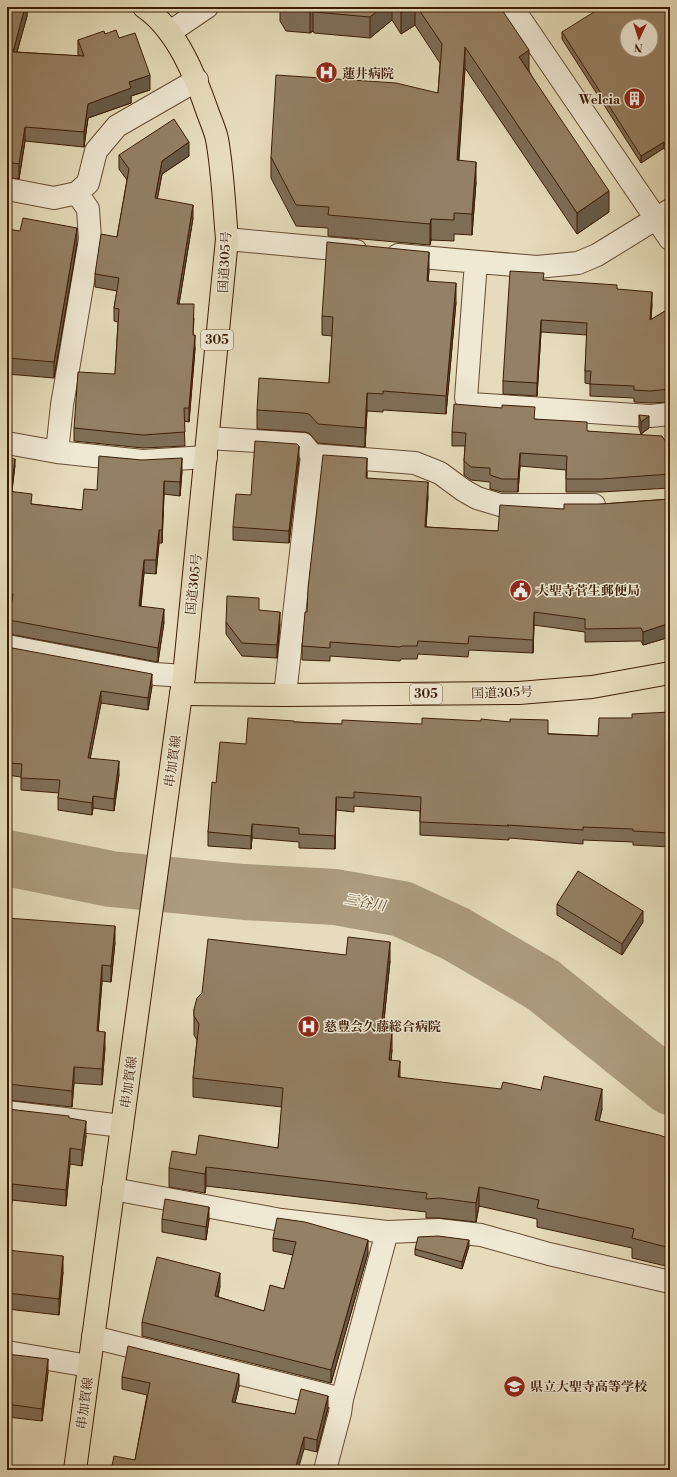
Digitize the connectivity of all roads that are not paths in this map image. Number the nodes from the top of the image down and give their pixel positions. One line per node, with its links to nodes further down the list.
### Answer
1 (144, 7): 4 (main road, 国道305号 / 305)
2 (207, 7): 4 (street)
3 (512, 7): 8 (street)
4 (170, 32): 5 (main road, 国道305号 / 305)
5 (197, 80): 7 (street); 9 (main road, 国道305号 / 305)
6 (7, 189): 7 (street)
7 (77, 193): 15 (street)
8 (663, 214): 10 (street); 11 (street)
9 (227, 239): 11 (street); 14 (main road, 国道305号 / 305)
10 (670, 239)
11 (476, 262): 12 (street)
12 (670, 414)
13 (7, 443): 15 (street)
14 (207, 448): 15 (street); 16 (street); 20 (main road, 国道305号 / 305)
15 (57, 452)
16 (312, 455): 17 (street); 21 (street)
17 (616, 505)
18 (7, 646): 20 (street)
19 (670, 673): 21 (main road, 国道305号 / 305)
20 (183, 685): 21 (main road, 国道305号 / 305); 23 (main road, 串加賀線)
21 (285, 695)
22 (7, 1112): 23 (street)
23 (122, 1126): 24 (main road, 串加賀線)
24 (113, 1189): 25 (street); 27 (main road, 串加賀線)
25 (387, 1232): 26 (street); 30 (street)
26 (670, 1282)
27 (93, 1337): 29 (main road, 串加賀線); 30 (street)
28 (7, 1352): 29 (street)
29 (89, 1366): 31 (main road, 串加賀線)
30 (342, 1399): 32 (street)
31 (75, 1470)
32 (325, 1470)

